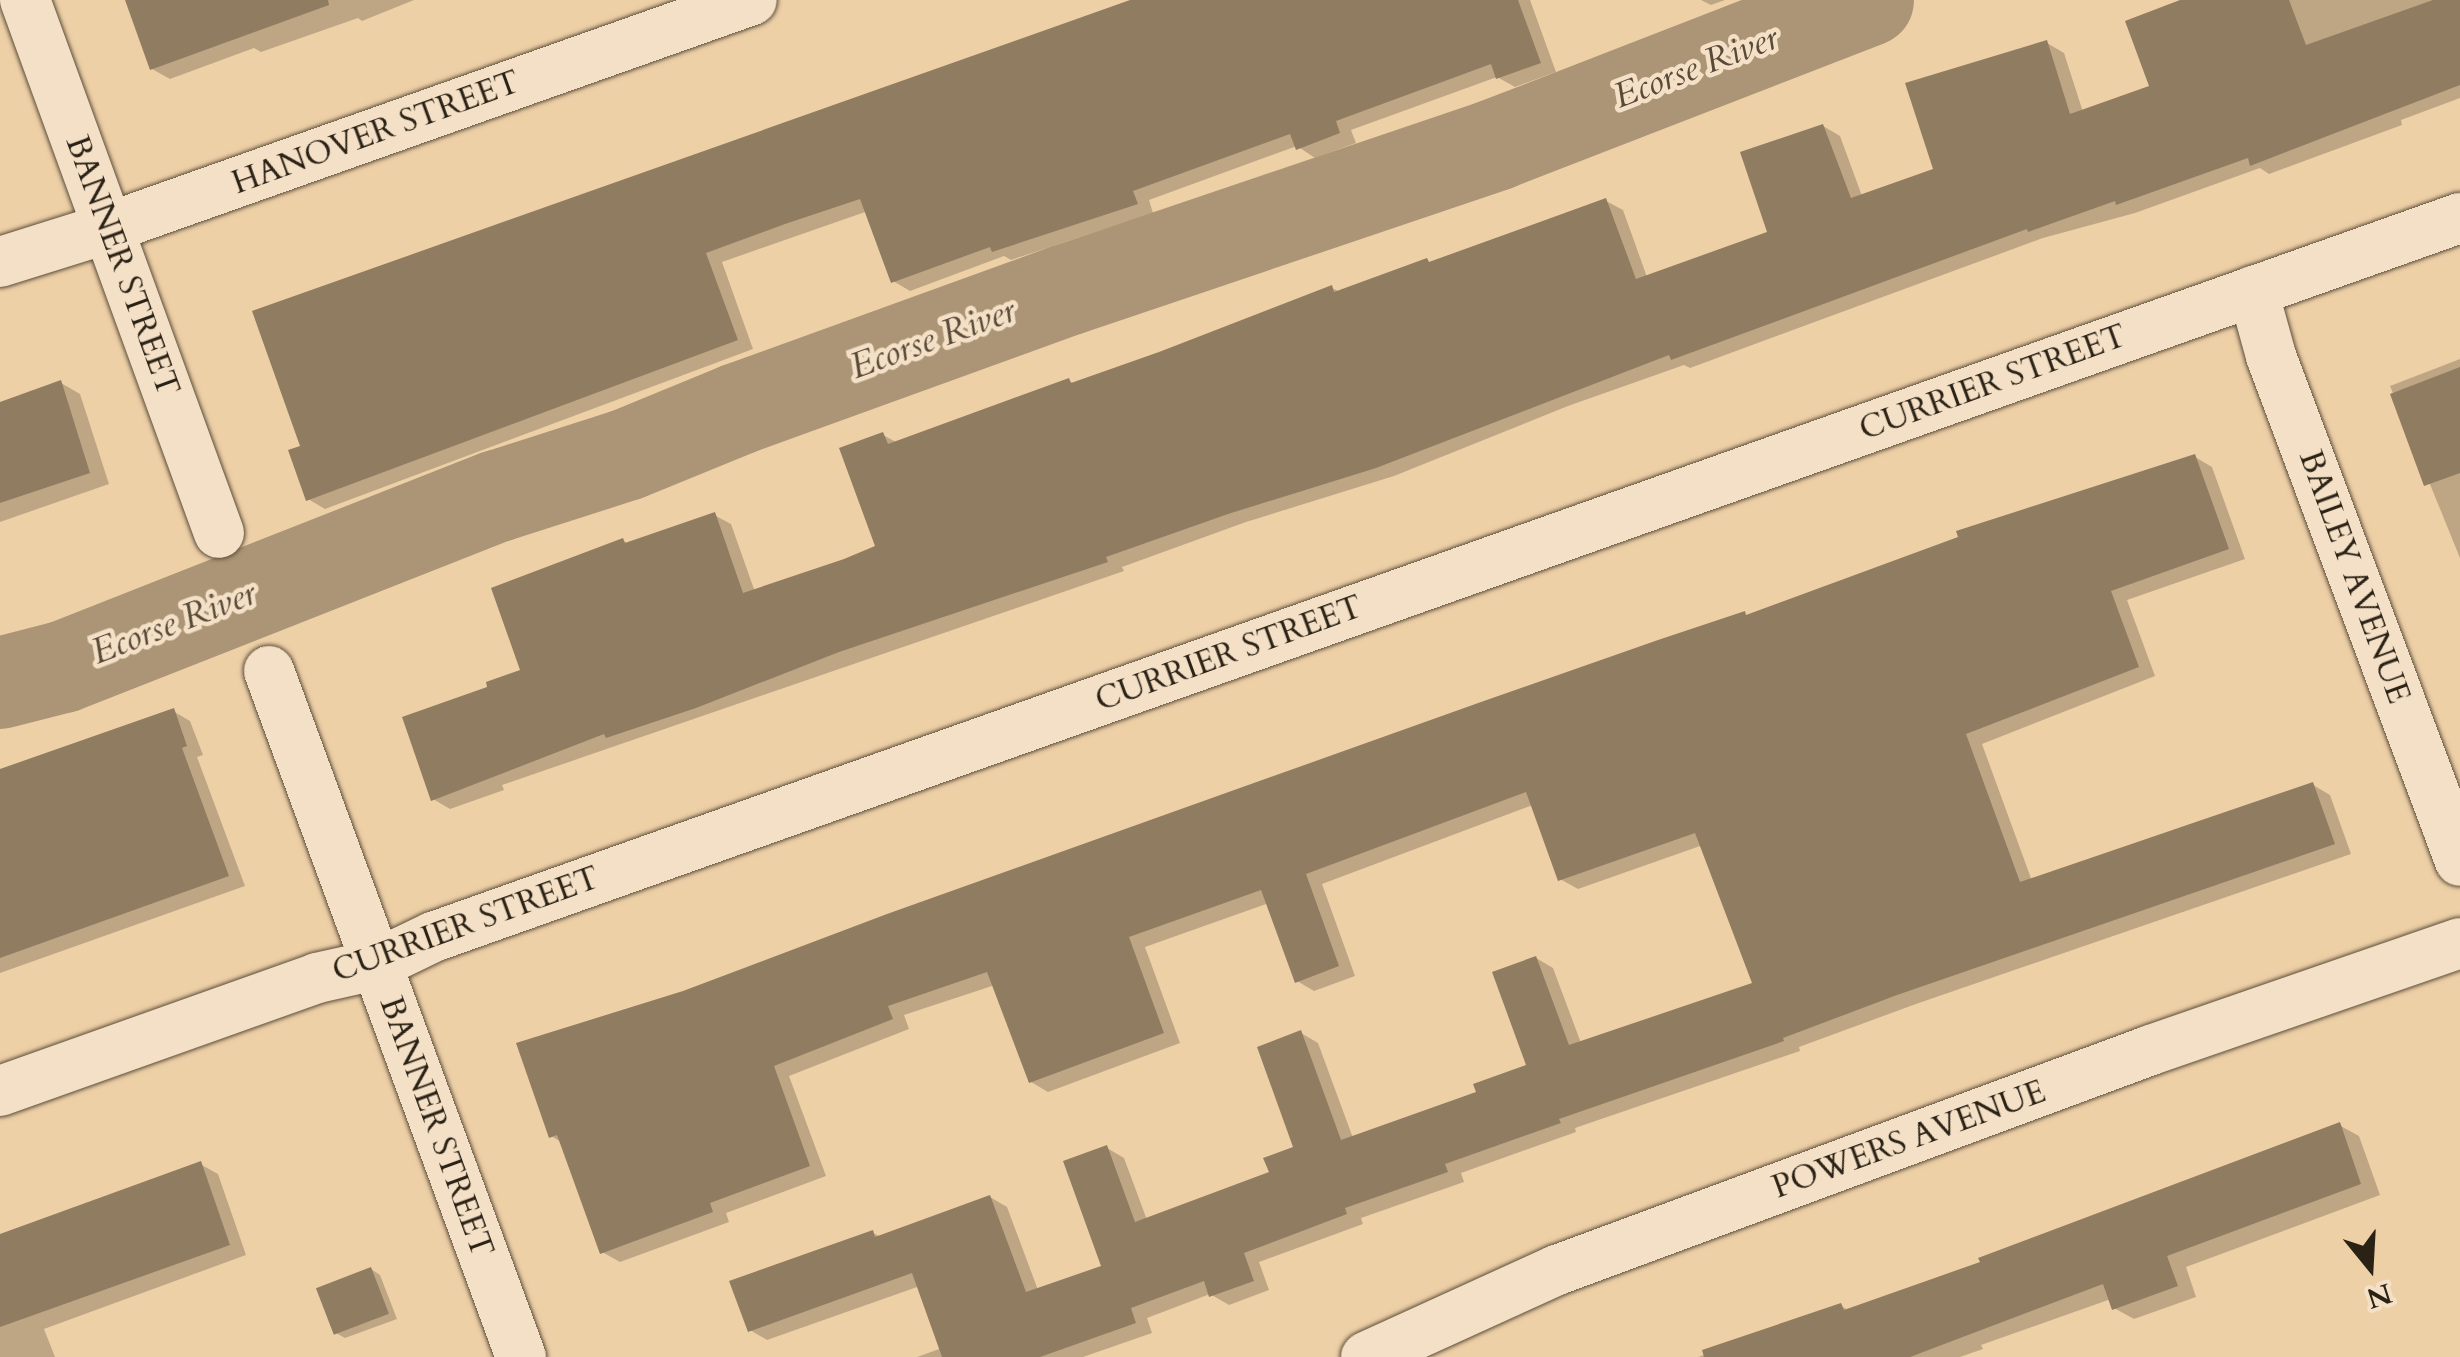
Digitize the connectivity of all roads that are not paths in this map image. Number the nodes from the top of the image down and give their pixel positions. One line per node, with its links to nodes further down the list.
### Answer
1 (25, 0): 4 (street, BANNER STREET)
2 (752, 0): 4 (street, HANOVER STREET)
3 (2460, 218): 6 (street, CURRIER STREET)
4 (105, 230): 5 (street, HANOVER STREET); 7 (street, BANNER STREET)
5 (0, 262)
6 (2253, 291): 9 (street, BAILEY AVENUE); 11 (street, CURRIER STREET)
7 (219, 533)
8 (270, 671): 11 (street, BANNER STREET)
9 (2460, 861)
10 (2460, 944): 14 (street, POWERS AVENUE)
11 (375, 964): 12 (street, CURRIER STREET); 13 (street, BANNER STREET)
12 (0, 1091)
13 (522, 1357)
14 (1366, 1357)

